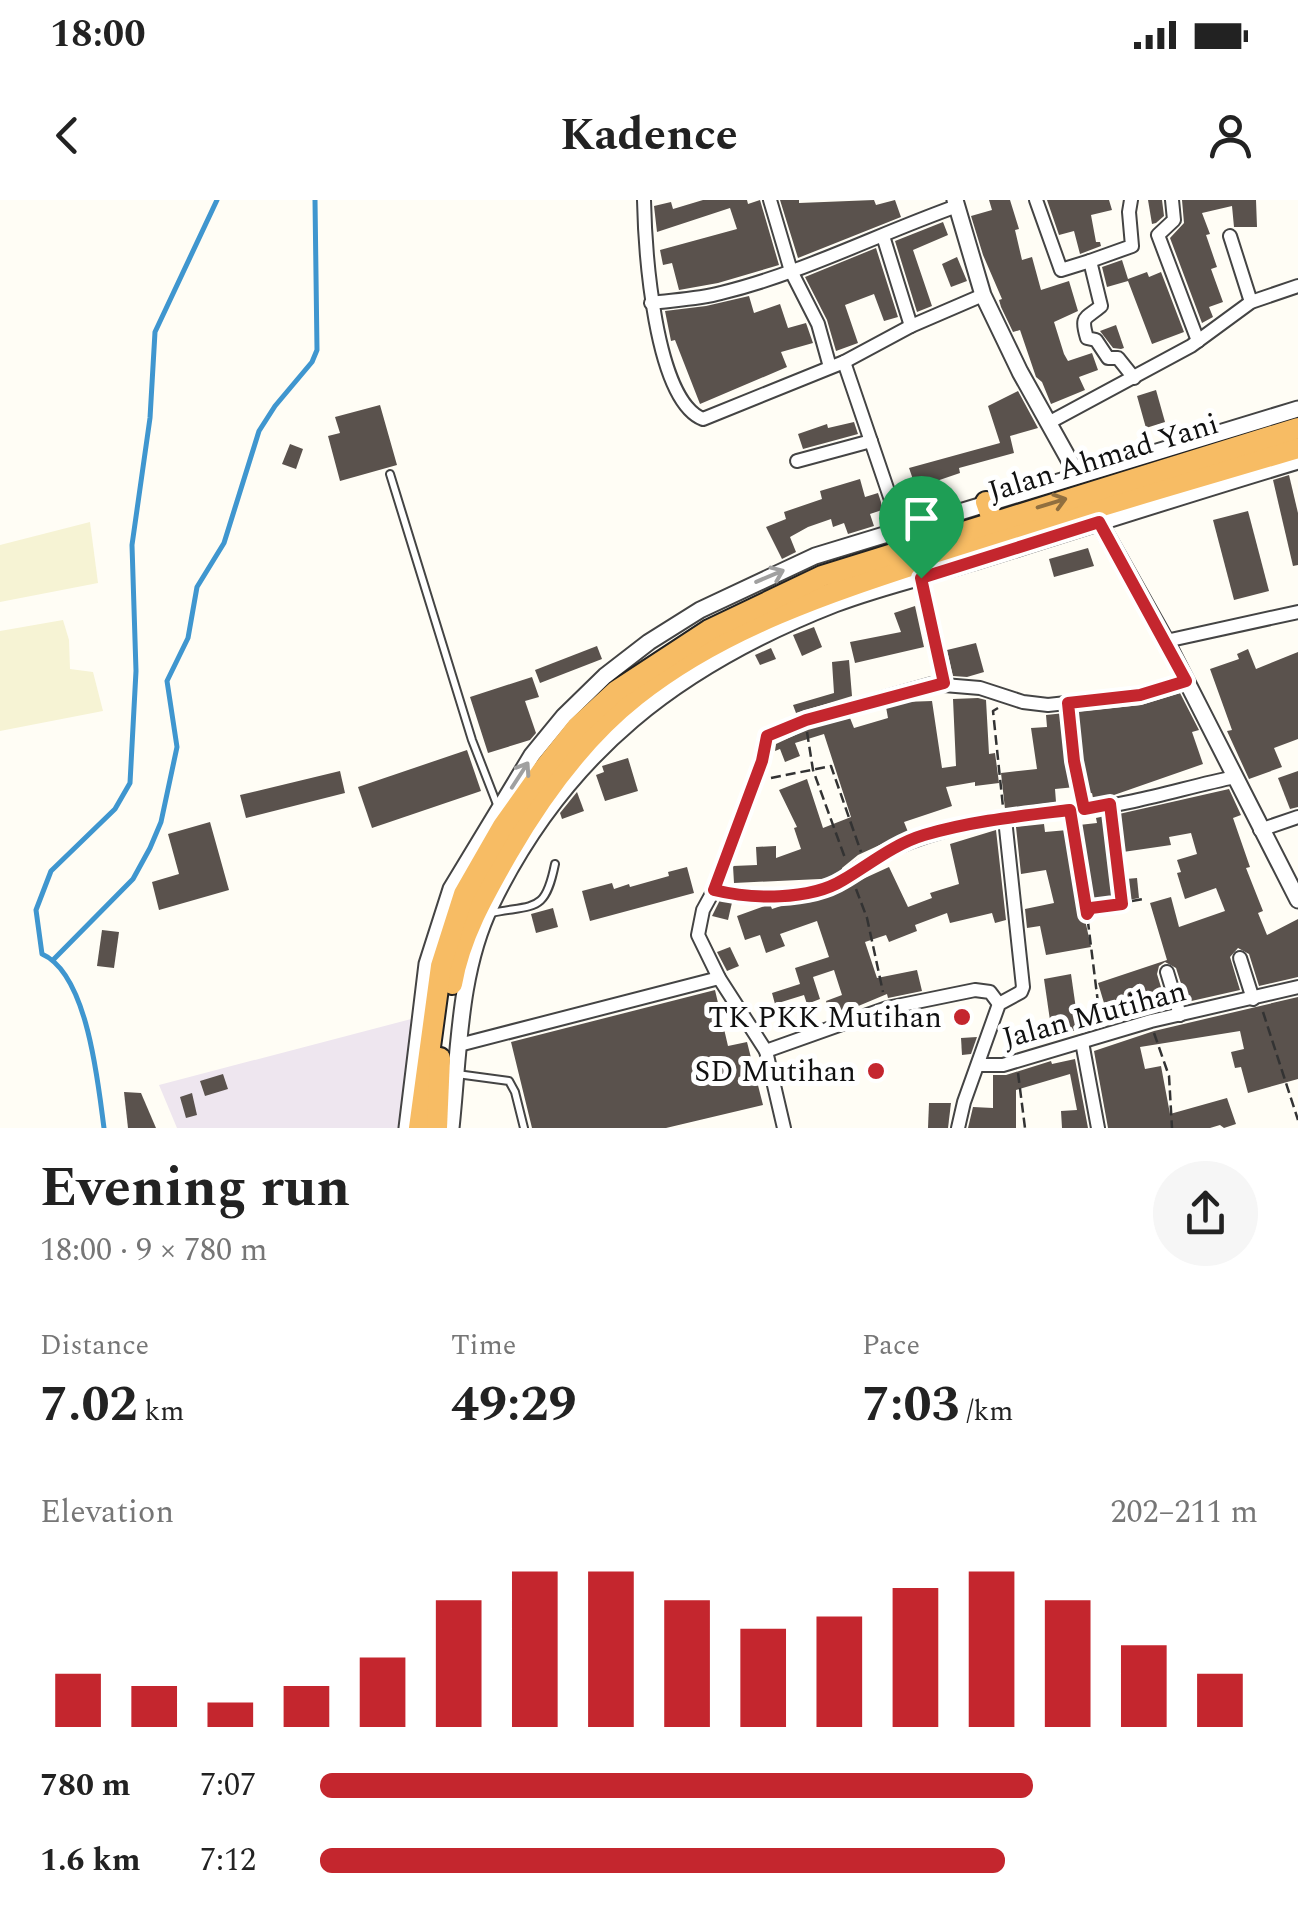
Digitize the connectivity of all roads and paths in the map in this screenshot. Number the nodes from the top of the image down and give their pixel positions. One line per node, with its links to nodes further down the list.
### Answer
1 (644, 200): 14 (street)
2 (770, 200): 10 (street)
3 (1036, 200): 9 (street)
4 (1132, 200): 9 (street)
5 (1172, 200): 16 (street)
6 (956, 203): 7 (street); 12 (street)
7 (882, 236): 10 (street); 15 (street)
8 (1230, 236): 13 (street)
9 (1090, 260): 19 (street)
10 (791, 270): 14 (street); 18 (street)
11 (1298, 286): 13 (street)
12 (984, 295): 15 (street); 21 (street)
13 (1251, 302): 16 (street)
14 (651, 304): 18 (street)
15 (911, 326): 17 (street)
16 (1198, 342): 19 (street)
17 (844, 362): 18 (street); 24 (street)
18 (830, 367)
19 (1134, 378): 21 (street)
20 (1298, 409): 23 (street)
21 (1050, 422): 29 (street)
22 (1298, 428): 23 (highway, Jalan Ahmad Yani)
23 (1259, 431): 29 (street); 31 (highway, Jalan Ahmad Yani, one-way to 23)
24 (870, 441): 26 (street); 33 (street)
25 (1298, 448): 30 (highway, Jalan Ahmad Yani)
26 (797, 460)
27 (1298, 461): 30 (street)
28 (390, 474): 47 (lane)
29 (1077, 474): 31 (street)
30 (1179, 490): 32 (street); 34 (highway, Jalan Ahmad Yani)
31 (990, 512): 33 (street); 78 (highway, Jalan Ahmad Yani)
32 (1099, 522): 34 (street); 37 (street)
33 (896, 530): 47 (street, one-way to 33)
34 (978, 552): 35 (street); 79 (highway, Jalan Ahmad Yani)
35 (921, 578): 39 (street); 59 (street)
36 (1298, 612): 37 (street)
37 (1166, 641): 38 (street)
38 (1186, 681): 41 (street); 44 (street)
39 (944, 683): 40 (street); 42 (street)
40 (1024, 702): 41 (street); 50 (path)
41 (1068, 703): 48 (path)
42 (806, 720): 43 (path); 45 (street)
43 (812, 770): 45 (path); 52 (path)
44 (1236, 777): 46 (street); 51 (street)
45 (753, 781): 55 (street)
46 (1110, 804): 48 (street); 58 (lane)
47 (498, 808): 77 (street)
48 (1077, 809): 50 (street); 60 (path)
49 (1298, 816): 51 (street)
50 (1005, 818): 52 (street); 66 (street, Jalan Mutihan)
51 (1260, 830): 57 (street)
52 (867, 862): 54 (street)
53 (555, 864): 59 (lane)
54 (850, 874): 55 (path)
55 (714, 890): 63 (street)
56 (1143, 899): 58 (path)
57 (1298, 900)
58 (1122, 904): 60 (path)
59 (488, 914): 71 (street)
60 (1087, 914): 69 (path)
61 (1240, 958): 65 (street)
62 (1167, 972): 67 (street)
63 (719, 978): 71 (street); 72 (street)
64 (1298, 987): 65 (street, Jalan Mutihan)
65 (1255, 999): 67 (street, Jalan Mutihan); 76 (path)
66 (999, 1004): 72 (street); 74 (street, Jalan Mutihan)
67 (1180, 1015): 68 (street, Jalan Mutihan)
68 (1151, 1020): 69 (street, Jalan Mutihan); 86 (path)
69 (1102, 1036): 70 (street, Jalan Mutihan)
70 (1082, 1042): 73 (street, Jalan Mutihan); 85 (street)
71 (459, 1045): 75 (street)
72 (766, 1051): 82 (street)
73 (1016, 1061): 74 (street, Jalan Mutihan); 84 (path)
74 (978, 1065): 83 (street)
75 (457, 1074): 80 (street); 81 (lane)
76 (1298, 1120)
77 (406, 1128)
78 (419, 1128)
79 (436, 1128)
80 (451, 1128)
81 (524, 1128)
82 (784, 1128)
83 (958, 1128)
84 (1026, 1128)
85 (1098, 1128)
86 (1172, 1128)

